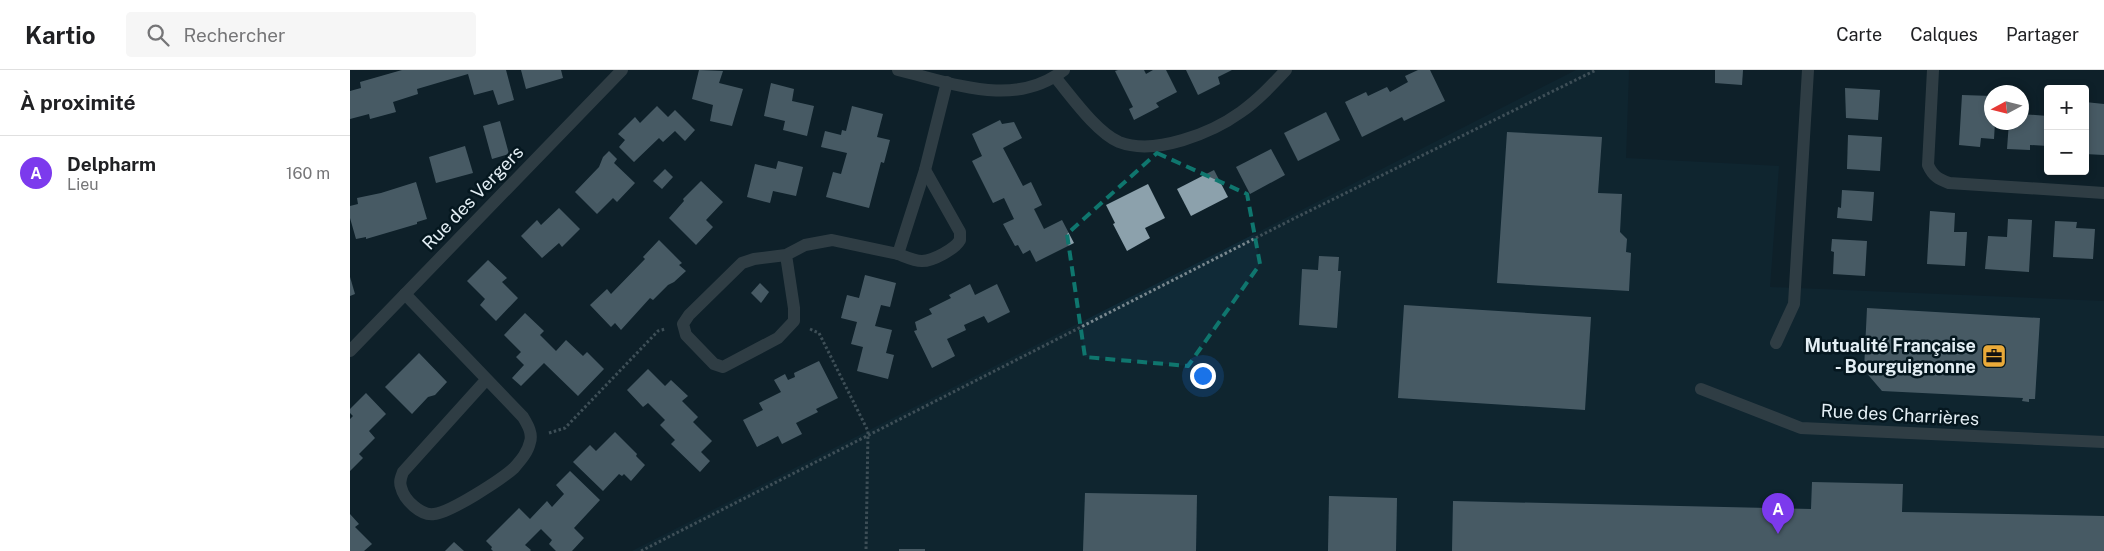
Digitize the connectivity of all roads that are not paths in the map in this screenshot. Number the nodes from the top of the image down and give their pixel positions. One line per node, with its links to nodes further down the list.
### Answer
1 (622, 70): 12 (street, Rue des Vergers)
2 (898, 70): 7 (street)
3 (1286, 70): 6 (street)
4 (1808, 70): 13 (street)
5 (1933, 70): 9 (street)
6 (1059, 74): 7 (street)
7 (947, 82): 8 (street)
8 (925, 170): 10 (street); 10 (street)
9 (2104, 193)
10 (898, 254): 11 (street)
11 (786, 256): 11 (street)
12 (405, 294): 14 (street, Rue des Vergers); 15 (street)
13 (1776, 342)
14 (350, 351)
15 (486, 380): 15 (street)
16 (1701, 389): 17 (street, Rue des Charrières)
17 (2104, 442)

